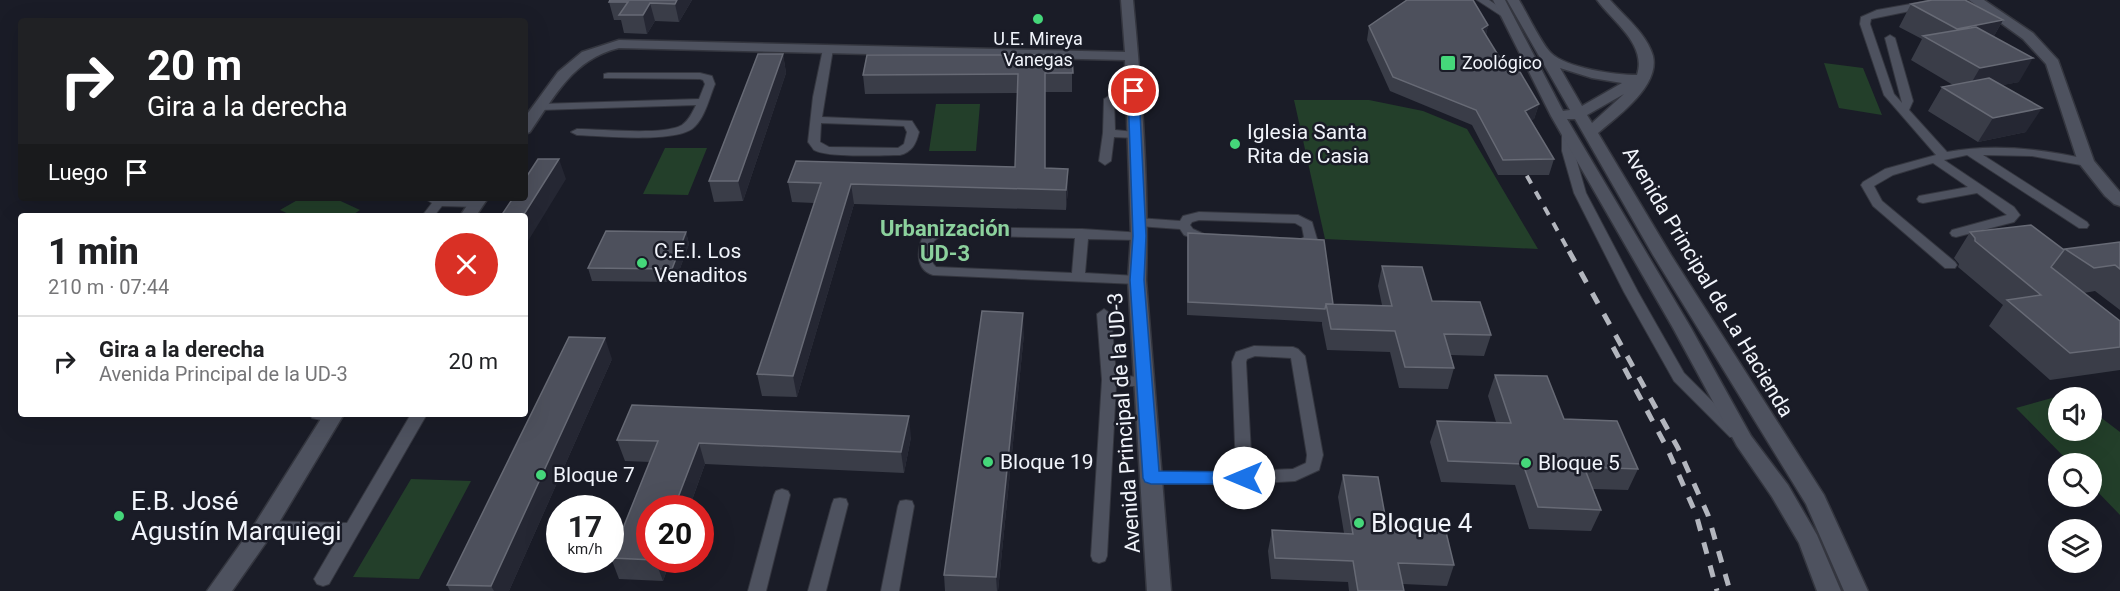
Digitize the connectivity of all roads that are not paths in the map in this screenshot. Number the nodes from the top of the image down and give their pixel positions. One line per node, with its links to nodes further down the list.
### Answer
1 (1127, 0): 11 (street, Avenida Principal de la UD-3)
2 (1482, 0): 8 (lane)
3 (1499, 0): 8 (street)
4 (1514, 0): 12 (street, Avenida Principal de La Hacienda)
5 (1603, 0): 14 (street)
6 (1949, 0): 18 (lane)
7 (1975, 0): 31 (street)
8 (1509, 17): 20 (street)
9 (1890, 38): 18 (lane)
10 (828, 49): 11 (street); 17 (street); 21 (lane)
11 (1132, 56): 27 (street, Avenida Principal de la UD-3)
12 (1545, 56): 14 (street); 19 (street, Avenida Principal de La Hacienda)
13 (608, 76): 16 (lane)
14 (1642, 80): 19 (street); 24 (street)
15 (1108, 99): 25 (lane)
16 (702, 102): 17 (lane); 23 (lane)
17 (540, 107): 22 (street)
18 (1903, 111): 29 (lane)
19 (1578, 114): 20 (street); 24 (street, Avenida Principal de La Hacienda)
20 (1558, 116): 26 (street)
21 (817, 120): 21 (lane)
22 (528, 125)
23 (577, 132)
24 (1591, 132): 26 (street); 66 (street, Avenida Principal de La Hacienda)
25 (1109, 134): 27 (lane); 30 (lane)
26 (1568, 134): 50 (street); 50 (lane)
27 (1136, 135): 39 (street, Avenida Principal de la UD-3)
28 (1969, 151): 29 (lane); 31 (lane); 38 (lane)
29 (1939, 158): 32 (lane); 42 (lane)
30 (1105, 161)
31 (2086, 162): 35 (street)
32 (1978, 189): 33 (lane); 41 (lane)
33 (1923, 199)
34 (441, 201): 36 (lane)
35 (2120, 201)
36 (474, 206)
37 (1184, 225): 37 (lane); 39 (lane)
38 (2083, 225)
39 (1139, 229): 40 (lane); 44 (street, Avenida Principal de la UD-3)
40 (1082, 233): 43 (lane); 43 (lane)
41 (1956, 233)
42 (1950, 265)
43 (1078, 277): 44 (lane)
44 (1137, 280): 47 (street, Avenida Principal de la UD-3)
45 (1104, 314): 46 (lane)
46 (1108, 380): 47 (lane); 58 (lane)
47 (1145, 382): 51 (street, Avenida Principal de la UD-3)
48 (326, 417): 56 (street)
49 (417, 417): 57 (lane)
50 (1744, 441): 65 (street)
51 (1151, 478): 52 (lane); 64 (street, Avenida Principal de la UD-3)
52 (1244, 478): 52 (lane)
53 (782, 495): 61 (lane)
54 (840, 504): 62 (lane)
55 (906, 506): 63 (lane)
56 (264, 528): 57 (lane); 60 (street)
57 (352, 530): 59 (lane)
58 (1099, 555)
59 (323, 579)
60 (219, 591)
61 (758, 591)
62 (817, 591)
63 (890, 591)
64 (1159, 591)
65 (1829, 591)
66 (1856, 591)

